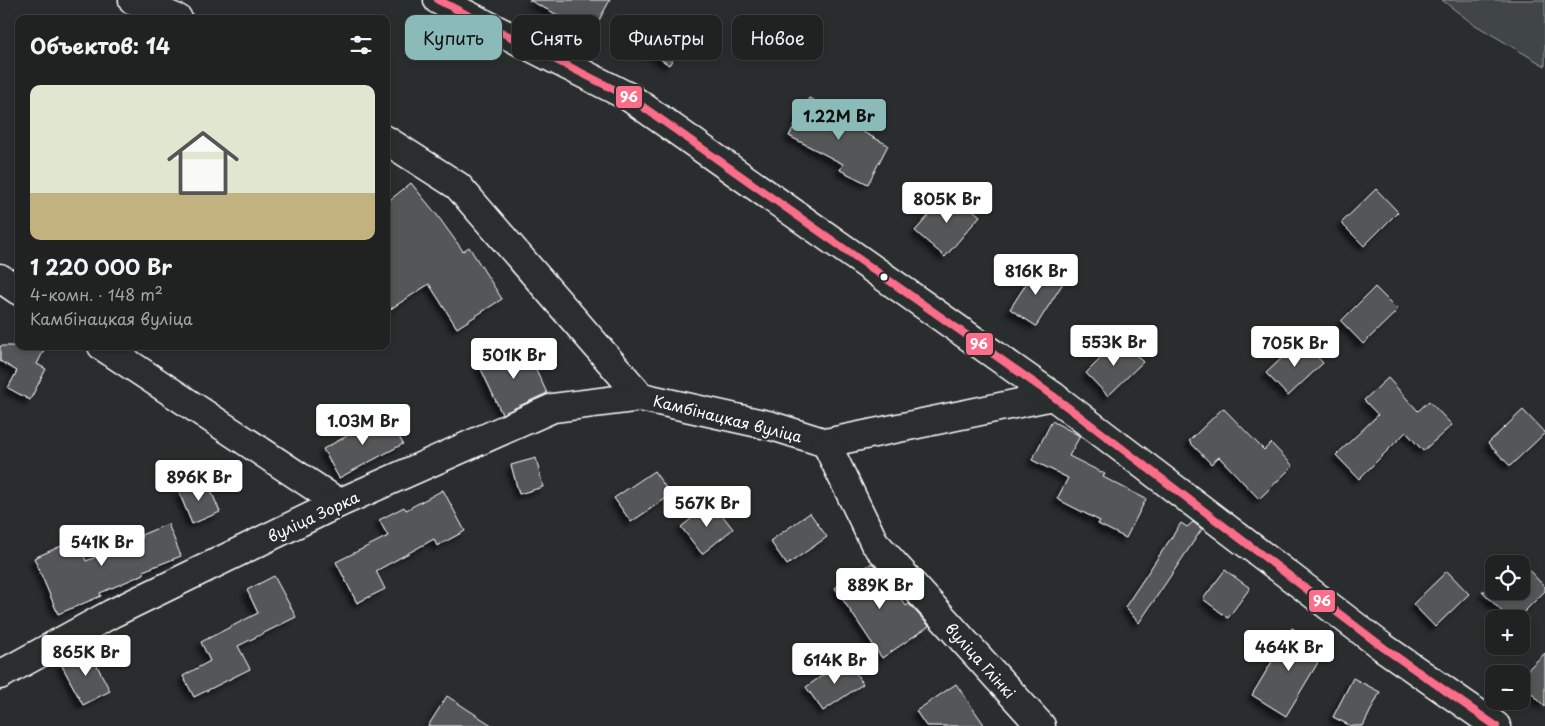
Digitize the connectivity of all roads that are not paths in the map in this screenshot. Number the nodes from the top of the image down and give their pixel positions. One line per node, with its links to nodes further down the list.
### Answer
1 (133, 0): 3 (street)
2 (438, 0): 8 (street)
3 (169, 15)
4 (390, 143): 9 (street, Камбінацкая вуліца)
5 (0, 278): 6 (street)
6 (15, 288)
7 (108, 350): 11 (street)
8 (1053, 396): 10 (street, Камбінацкая вуліца); 14 (street)
9 (641, 397): 10 (street, Камбінацкая вуліца); 11 (street, вуліца Зорка)
10 (826, 442): 13 (street, вуліца Глінкі)
11 (338, 503): 12 (street, вуліца Зорка)
12 (0, 675)
13 (1042, 726)
14 (1496, 726)

